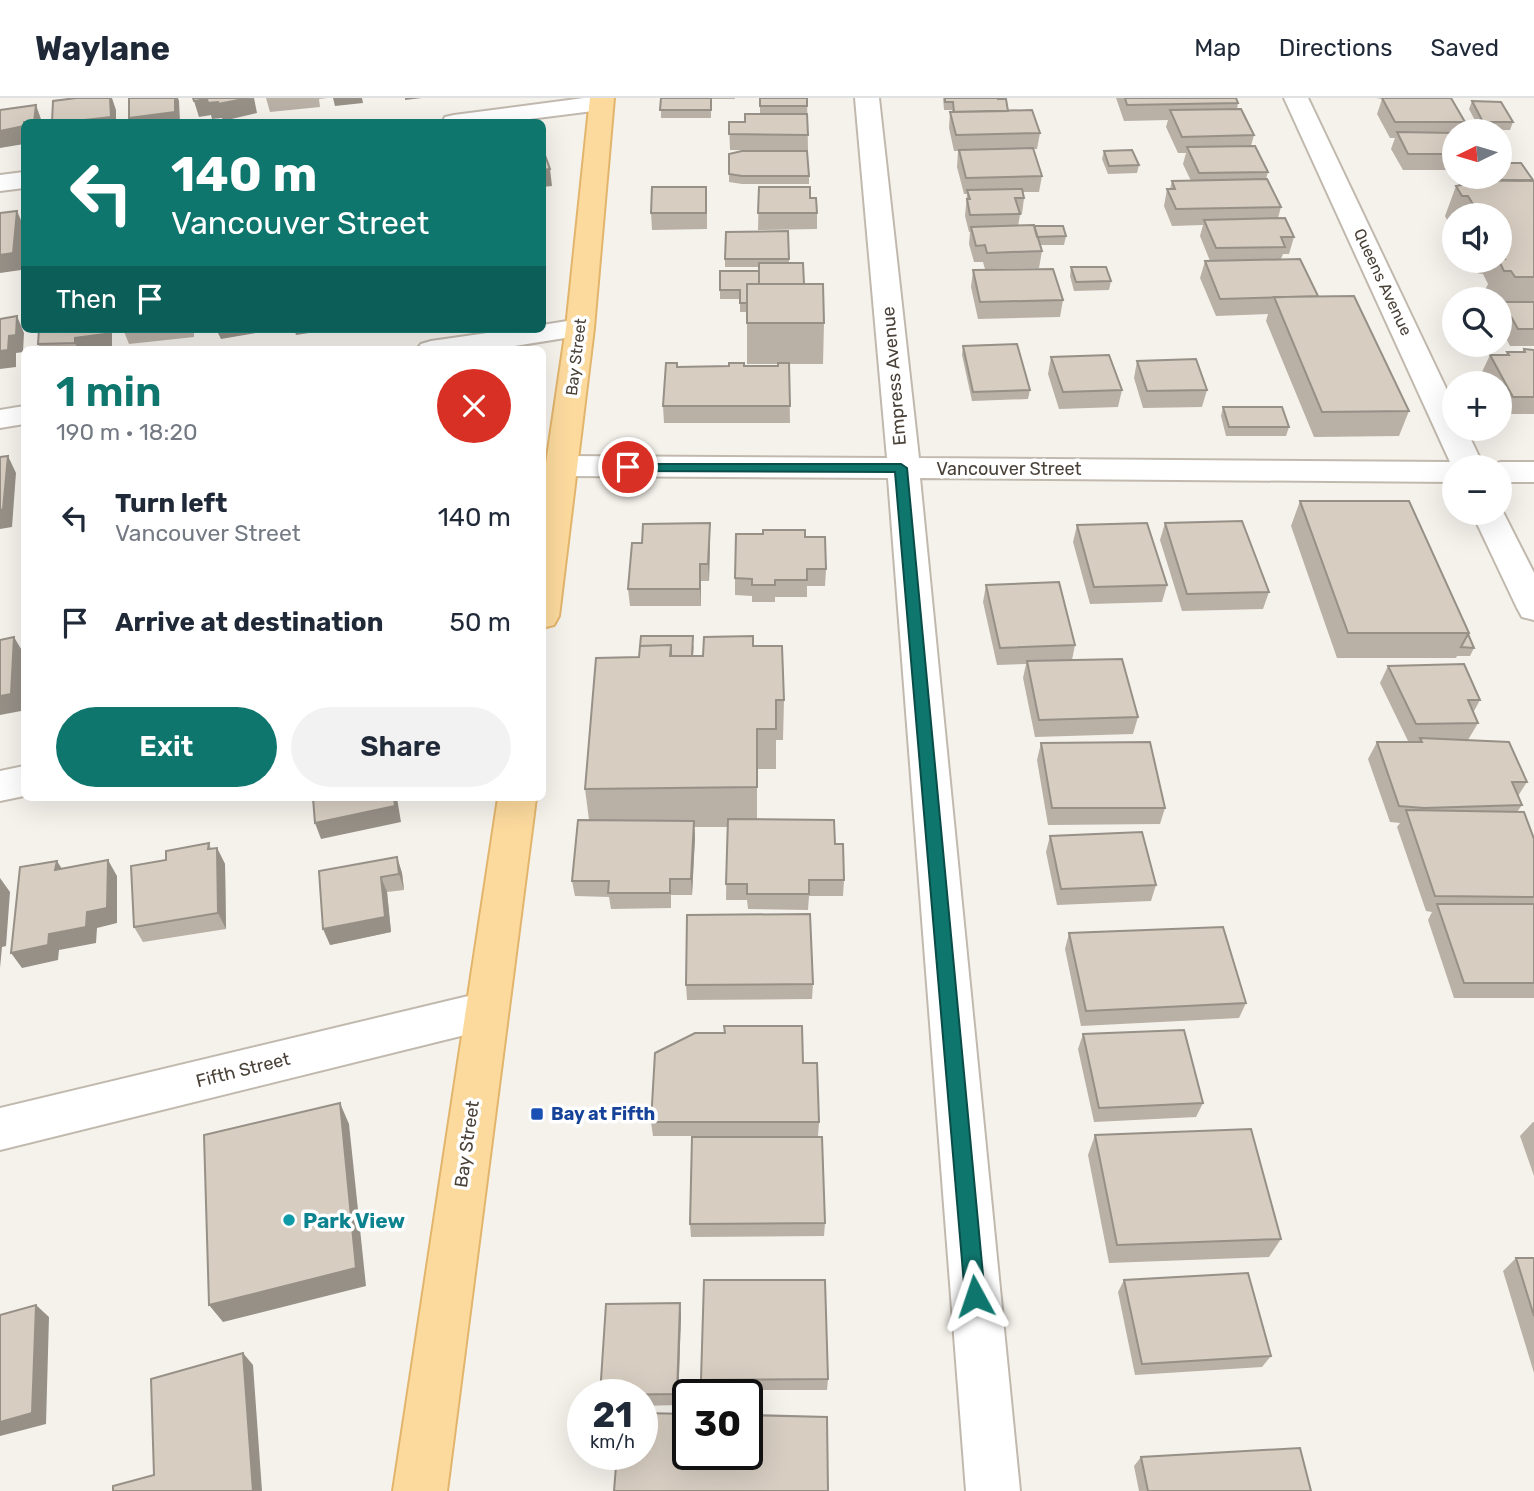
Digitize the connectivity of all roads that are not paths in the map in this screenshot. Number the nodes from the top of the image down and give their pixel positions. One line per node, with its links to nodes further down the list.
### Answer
1 (867, 98): 13 (street, Empress Avenue)
2 (1296, 98): 11 (street, Queens Avenue)
3 (601, 101): 4 (street); 7 (main road, Bay Street)
4 (475, 119)
5 (21, 180): 6 (street)
6 (0, 183)
7 (580, 328): 8 (street); 12 (main road, Bay Street)
8 (458, 346)
9 (21, 416): 10 (street)
10 (0, 419)
11 (1462, 455)
12 (563, 466): 13 (street, Vancouver Street); 18 (main road, Bay Street)
13 (901, 468): 14 (street, Vancouver Street); 26 (street, Empress Avenue)
14 (1442, 472)
15 (1512, 472): 16 (street)
16 (1534, 472)
17 (1494, 525): 19 (street)
18 (546, 587)
19 (1534, 608)
20 (21, 782): 21 (street)
21 (0, 786)
22 (516, 801): 23 (main road, Bay Street)
23 (485, 1011): 24 (street, Fifth Street); 25 (main road, Bay Street)
24 (0, 1129)
25 (420, 1491)
26 (993, 1491)

